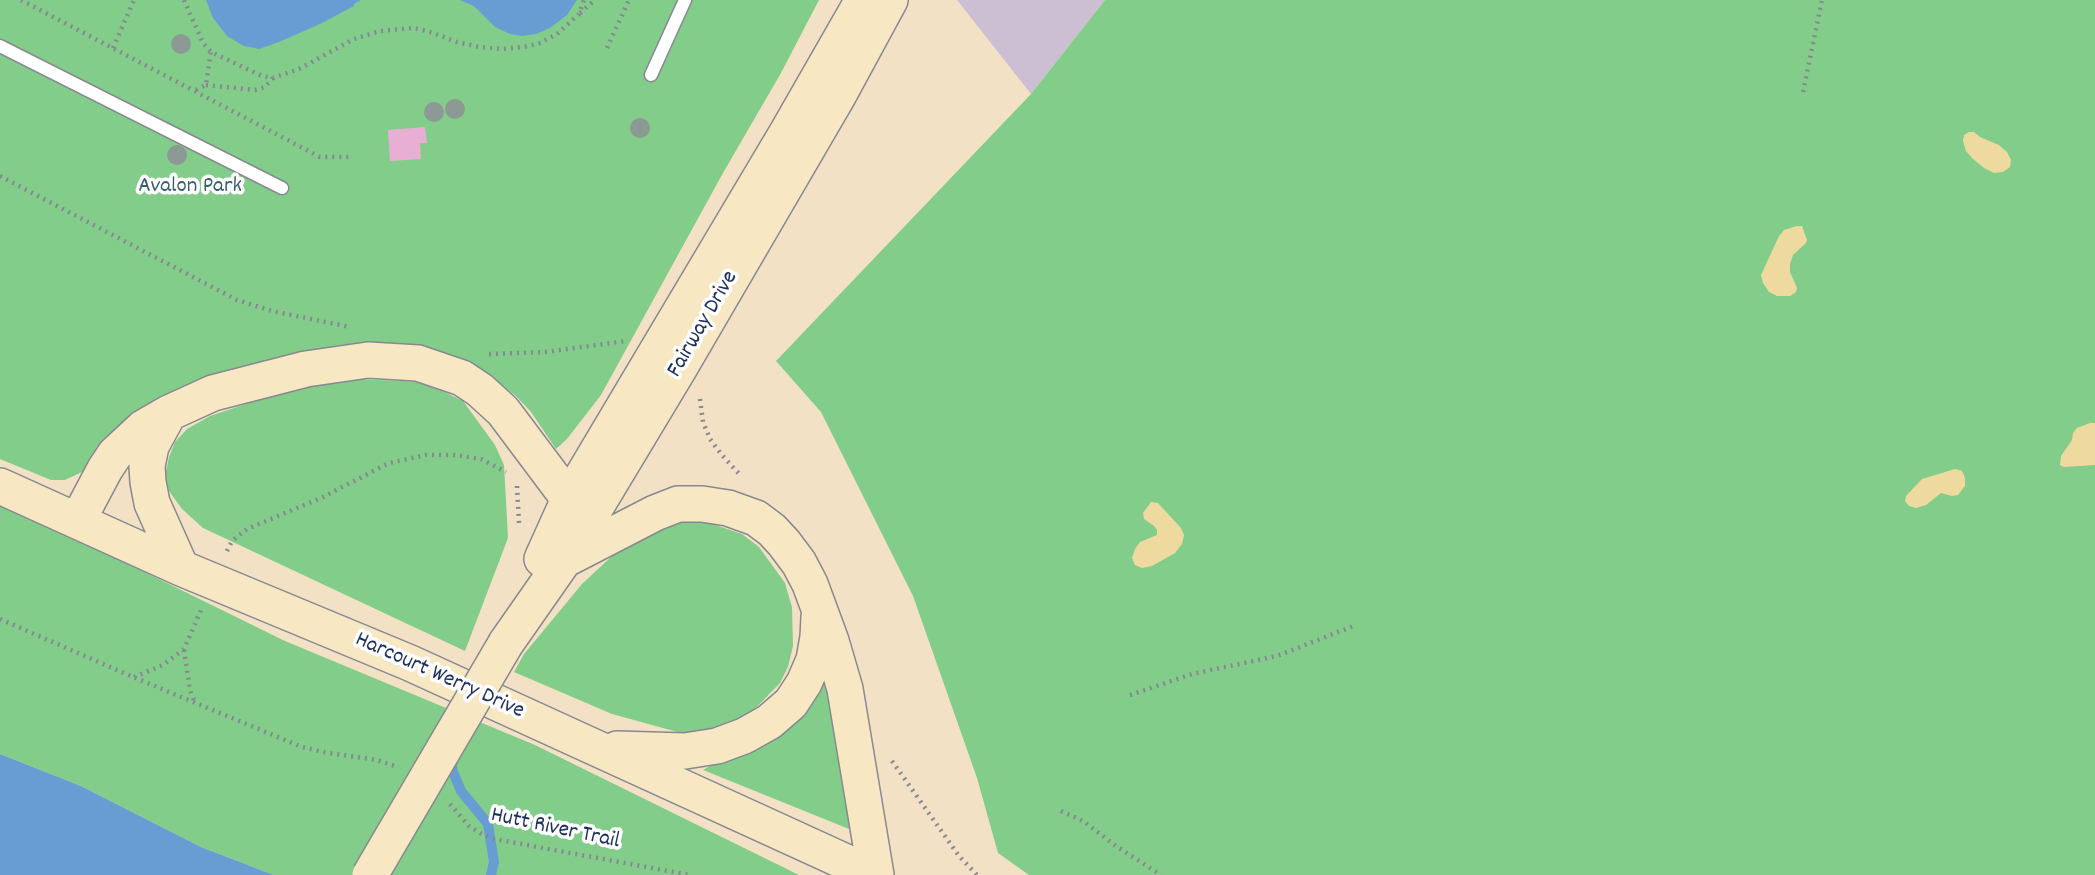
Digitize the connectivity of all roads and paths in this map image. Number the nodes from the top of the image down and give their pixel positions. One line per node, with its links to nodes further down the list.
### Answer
1 (21, 0): 13 (path)
2 (134, 0): 13 (path)
3 (184, 0): 15 (path)
4 (584, 0): 11 (path)
5 (595, 0): 11 (path)
6 (629, 0): 14 (path)
7 (685, 0): 16 (lane)
8 (863, 0): 26 (main road, Fairway Drive)
9 (890, 0): 26 (main road, Fairway Drive)
10 (1822, 0): 20 (path)
11 (579, 14): 17 (path)
12 (0, 46): 22 (lane)
13 (113, 48): 19 (path)
14 (607, 48)
15 (211, 51): 17 (path); 18 (path)
16 (651, 75)
17 (273, 78): 18 (path)
18 (206, 85): 19 (path)
19 (195, 90): 21 (path)
20 (1803, 92)
21 (352, 157)
22 (282, 188)
23 (169, 413): 26 (main road); 27 (main road); 29 (main road)
24 (517, 478): 30 (path)
25 (0, 486): 27 (main road, Harcourt Werry Drive)
26 (585, 498): 28 (main road, Fairway Drive); 34 (main road, Fairway Drive)
27 (78, 520): 29 (main road, Harcourt Werry Drive)
28 (564, 560): 31 (main road); 34 (main road, Fairway Drive)
29 (181, 568): 30 (main road, Harcourt Werry Drive)
30 (214, 580): 35 (path); 39 (main road, Harcourt Werry Drive)
31 (820, 610): 39 (main road); 45 (main road)
32 (0, 619): 36 (path)
33 (1356, 625): 37 (path)
34 (506, 642): 43 (main road, Fairway Drive, bridge)
35 (184, 649): 36 (path); 38 (path)
36 (133, 677): 38 (path)
37 (1130, 695)
38 (195, 703): 40 (path)
39 (602, 749): 45 (main road, Harcourt Werry Drive)
40 (408, 772)
41 (445, 799): 44 (path, Hutt River Trail)
42 (1061, 811): 46 (path)
43 (370, 875)
44 (690, 875)
45 (875, 875)
46 (1161, 875)

